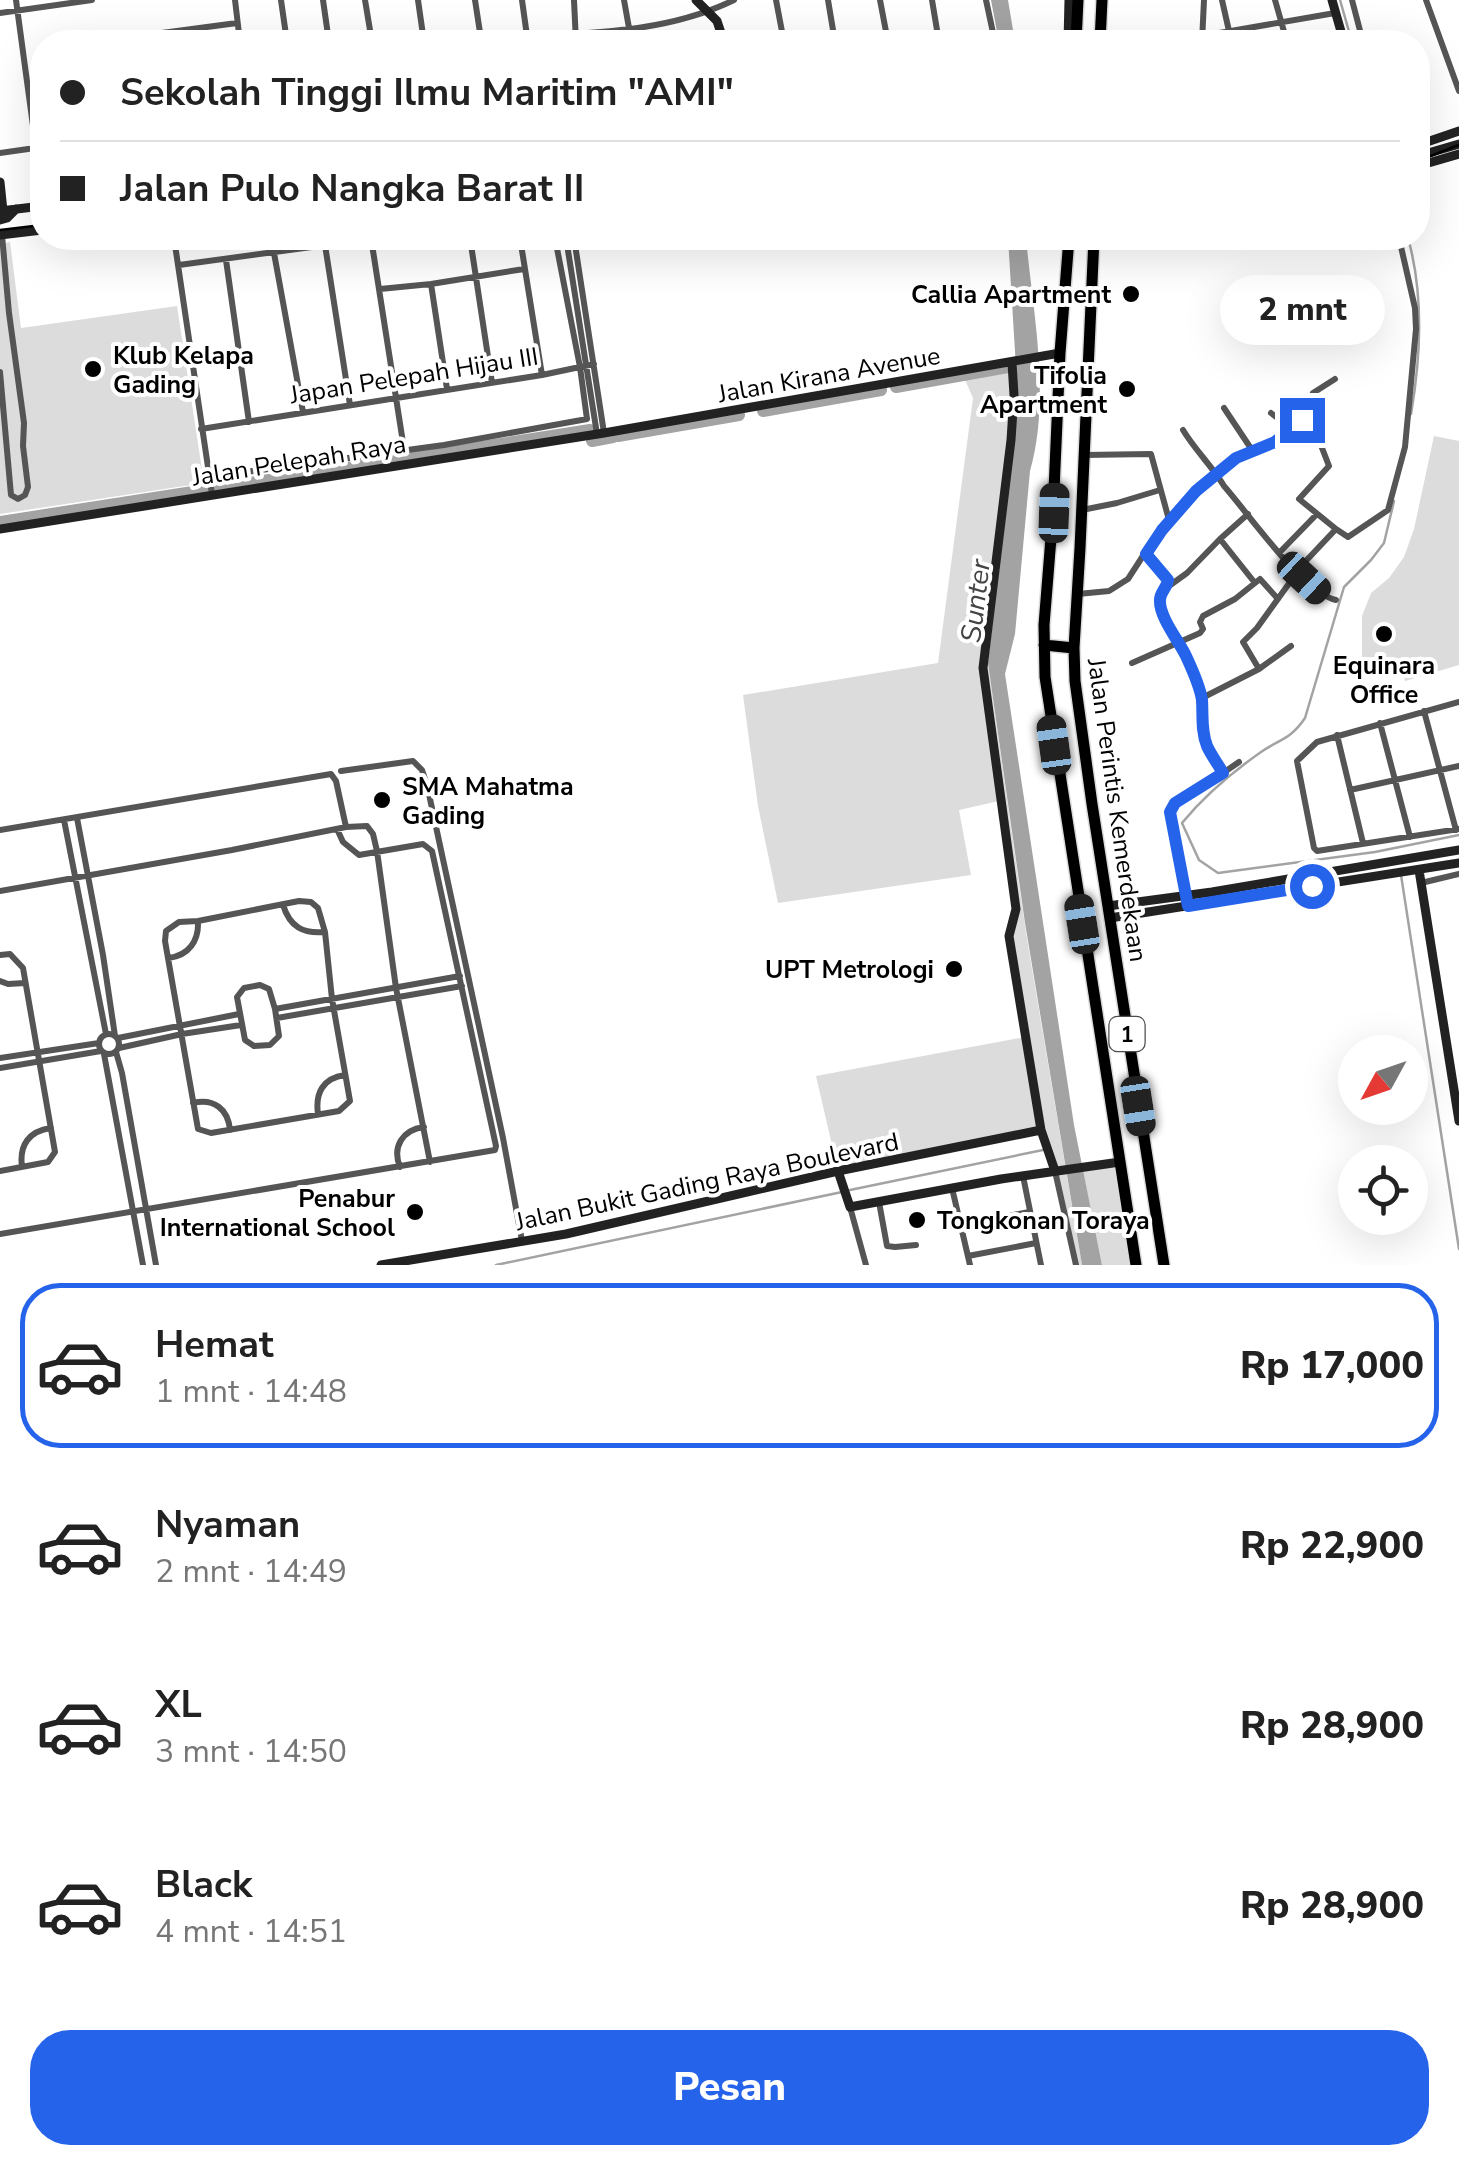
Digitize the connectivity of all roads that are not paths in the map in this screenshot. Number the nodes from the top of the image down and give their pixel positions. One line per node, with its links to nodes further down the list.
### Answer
1 (16, 0): 28 (street)
2 (92, 0): 28 (street)
3 (235, 0): 33 (street)
4 (281, 0): 38 (street)
5 (323, 0): 39 (street)
6 (365, 0): 40 (street)
7 (418, 0): 41 (street)
8 (476, 0): 42 (street)
9 (522, 0): 43 (street)
10 (574, 0): 44 (street)
11 (624, 0): 34 (street)
12 (696, 0): 30 (street)
13 (734, 0): 30 (street)
14 (776, 0): 47 (street)
15 (828, 0): 48 (street)
16 (880, 0): 49 (street)
17 (932, 0): 50 (street)
18 (986, 0): 51 (street)
19 (1069, 0): 52 (street)
20 (1078, 0): 53 (highway)
21 (1102, 0): 54 (highway)
22 (1204, 0): 55 (street)
23 (1222, 0): 56 (street)
24 (1275, 0): 32 (street)
25 (1332, 0): 31 (street)
26 (1352, 0): 60 (street)
27 (1426, 0): 62 (street)
28 (18, 10): 29 (street); 61 (street)
29 (0, 13)
30 (707, 13): 34 (street); 46 (street)
31 (1336, 13): 32 (street); 59 (street)
32 (1282, 22): 35 (street); 58 (street)
33 (238, 23): 36 (street); 37 (street)
34 (629, 29): 45 (street)
35 (1243, 29): 57 (street)
36 (185, 30)
37 (239, 30)
38 (285, 30)
39 (327, 30)
40 (370, 30)
41 (422, 30)
42 (480, 30)
43 (526, 30)
44 (576, 30)
45 (623, 30)
46 (719, 30)
47 (782, 30)
48 (833, 30)
49 (886, 30)
50 (937, 30)
51 (992, 30)
52 (1068, 30)
53 (1077, 30)
54 (1101, 30)
55 (1202, 30)
56 (1229, 30)
57 (1238, 30)
58 (1284, 30)
59 (1341, 30)
60 (1360, 30)
61 (30, 88)
62 (1459, 92)
63 (1459, 131): 64 (street)
64 (1430, 141)
65 (1459, 144): 67 (street)
66 (30, 148): 68 (street)
67 (1430, 152)
68 (0, 153)
69 (1459, 154): 70 (street)
70 (1430, 162)
71 (0, 182): 73 (street)
72 (30, 207): 73 (street)
73 (2, 215): 75 (street)
74 (30, 231): 75 (street)
75 (4, 234): 94 (street)
76 (176, 250): 89 (street)
77 (293, 250): 87 (street)
78 (326, 250): 104 (street)
79 (375, 250): 93 (street)
80 (472, 250): 91 (street)
81 (522, 250): 90 (street)
82 (558, 250): 97 (street)
83 (571, 250): 97 (street)
84 (1069, 250): 95 (highway, Jalan Perintis Kemerdekaan / 1)
85 (1094, 250): 118 (highway, Jalan Perintis Kemerdekaan / 1)
86 (1402, 250): 128 (street)
87 (274, 253): 88 (street); 106 (street)
88 (226, 260): 89 (street); 109 (street)
89 (179, 265): 110 (street)
90 (524, 269): 91 (street); 99 (street)
91 (476, 275): 92 (street); 101 (street)
92 (432, 284): 93 (street); 102 (street)
93 (380, 288): 103 (street)
94 (4, 295): 115 (street)
95 (1060, 354): 96 (street, Jalan Kirana Avenue); 139 (highway, Jalan Perintis Kemerdekaan / 1)
96 (1013, 363): 112 (street, Jalan Kirana Avenue); 204 (street)
97 (586, 368): 99 (street, Japan Pelepah Hijau III); 112 (street); 116 (street, Jalan Pelepah Raya)
98 (0, 372): 114 (street)
99 (542, 375): 101 (street, Japan Pelepah Hijau III)
100 (1336, 379): 108 (street)
101 (492, 383): 102 (street, Japan Pelepah Hijau III)
102 (447, 389): 103 (street, Japan Pelepah Hijau III)
103 (398, 397): 104 (street, Japan Pelepah Hijau III); 116 (street)
104 (350, 404): 106 (street, Japan Pelepah Hijau III)
105 (1224, 408): 117 (street)
106 (304, 412): 109 (street, Japan Pelepah Hijau III)
107 (1271, 413): 113 (street)
108 (1302, 420): 113 (street); 125 (street)
109 (249, 422): 110 (street, Japan Pelepah Hijau III)
110 (201, 429): 120 (street)
111 (1182, 430): 119 (street)
112 (601, 433): 122 (street, Jalan Pelepah Raya)
113 (1285, 433): 117 (street)
114 (6, 446): 115 (street); 115 (street)
115 (23, 446)
116 (404, 449): 120 (street, Jalan Pelepah Raya)
117 (1252, 450): 119 (street)
118 (1083, 455): 121 (street); 123 (highway, Jalan Perintis Kemerdekaan / 1)
119 (1217, 474): 124 (street); 126 (street)
120 (210, 480): 122 (street)
121 (1160, 490): 123 (street); 126 (street)
122 (212, 493): 127 (street, Jalan Pelepah Raya)
123 (1081, 510): 135 (highway, Jalan Perintis Kemerdekaan / 1)
124 (1248, 514): 129 (street); 130 (street)
125 (1316, 515): 128 (street); 130 (street)
126 (1169, 522): 131 (street)
127 (0, 529)
128 (1336, 530): 132 (street)
129 (1220, 539): 133 (street); 134 (street)
130 (1280, 552): 132 (street)
131 (1146, 554): 134 (street); 135 (street)
132 (1297, 572): 136 (street); 137 (street)
133 (1255, 583): 136 (street); 138 (street)
134 (1168, 586): 138 (street)
135 (1078, 594): 141 (highway, Jalan Perintis Kemerdekaan / 1)
136 (1278, 598): 143 (street)
137 (1336, 600)
138 (1179, 643): 142 (street); 144 (street)
139 (1044, 645): 141 (highway); 206 (highway, Jalan Perintis Kemerdekaan / 1)
140 (1291, 646): 143 (street)
141 (1074, 648): 174 (highway, Jalan Perintis Kemerdekaan / 1)
142 (1132, 663)
143 (1259, 669): 144 (street)
144 (1202, 698): 153 (street)
145 (1459, 702): 146 (street)
146 (1424, 711): 147 (street); 151 (street)
147 (1380, 723): 148 (street); 154 (street)
148 (1337, 734): 155 (street); 162 (street)
149 (1238, 762): 153 (street)
150 (1459, 766): 151 (street)
151 (1440, 771): 154 (street); 159 (street)
152 (341, 772): 221 (street)
153 (1223, 773): 172 (street)
154 (1396, 780): 155 (street); 161 (street)
155 (1350, 790): 162 (street)
156 (77, 818): 157 (street); 158 (street); 168 (street)
157 (64, 820): 160 (street); 169 (street)
158 (342, 828): 164 (street); 164 (street); 168 (street)
159 (1457, 829): 161 (street)
160 (0, 830)
161 (1410, 837): 162 (street)
162 (1363, 843)
163 (1459, 850): 172 (street)
164 (377, 851): 179 (street); 183 (street)
165 (1459, 863): 166 (street)
166 (1414, 871): 170 (street); 172 (street)
167 (1459, 874): 170 (street)
168 (87, 875): 169 (street); 189 (street)
169 (76, 877): 171 (street); 189 (street)
170 (1421, 882): 197 (street)
171 (0, 890)
172 (1186, 901): 174 (street)
173 (283, 905): 175 (street); 176 (street); 176 (street)
174 (1109, 912): 233 (highway, Jalan Perintis Kemerdekaan / 1)
175 (198, 922): 178 (street); 178 (street)
176 (325, 932): 184 (street)
177 (0, 956): 181 (street)
178 (169, 958): 188 (street)
179 (460, 976): 182 (street); 183 (street)
180 (0, 981): 181 (street)
181 (25, 982): 192 (street)
182 (462, 986): 183 (street); 205 (street)
183 (397, 992): 184 (street); 201 (street)
184 (333, 1003): 186 (street); 196 (street)
185 (238, 1014): 186 (street); 187 (street); 188 (street)
186 (276, 1014): 187 (street)
187 (241, 1025): 188 (street)
188 (181, 1029): 189 (street); 191 (street); 198 (street)
189 (113, 1036): 190 (street); 191 (street)
190 (101, 1049): 191 (street); 192 (street); 194 (street); 217 (street)
191 (118, 1050): 216 (street)
192 (39, 1052): 193 (street); 194 (street)
193 (0, 1058)
194 (41, 1061): 195 (street); 202 (street)
195 (0, 1068)
196 (345, 1075): 199 (street); 199 (street)
197 (1456, 1081): 200 (street)
198 (194, 1103): 203 (street); 203 (street)
199 (318, 1114): 203 (street)
200 (1459, 1121)
201 (424, 1127): 205 (street); 208 (street)
202 (51, 1128): 207 (street); 207 (street)
203 (230, 1130)
204 (1041, 1133): 209 (street); 211 (street, Jalan Bukit Gading Raya Boulevard)
205 (430, 1162): 208 (street)
206 (1120, 1162): 209 (street); 232 (highway, Jalan Perintis Kemerdekaan / 1)
207 (22, 1167): 210 (street)
208 (400, 1167): 216 (street)
209 (1054, 1168): 212 (street); 231 (street)
210 (0, 1171)
211 (839, 1176): 215 (street); 221 (street, Jalan Bukit Gading Raya Boulevard)
212 (1023, 1176): 213 (street); 218 (street)
213 (952, 1188): 214 (street); 219 (street)
214 (879, 1202): 215 (street); 223 (street)
215 (848, 1204): 228 (street)
216 (145, 1208): 217 (street); 226 (street)
217 (132, 1210): 220 (street); 225 (street)
218 (1030, 1212): 219 (street); 222 (street)
219 (961, 1225): 224 (street)
220 (0, 1234)
221 (522, 1242): 227 (street, Jalan Bukit Gading Raya Boulevard)
222 (1036, 1243): 224 (street); 230 (street)
223 (916, 1245)
224 (969, 1261): 229 (street)
225 (143, 1265)
226 (156, 1265)
227 (380, 1265)
228 (866, 1265)
229 (955, 1265)
230 (1042, 1265)
231 (1074, 1265)
232 (1136, 1265)
233 (1164, 1265)

